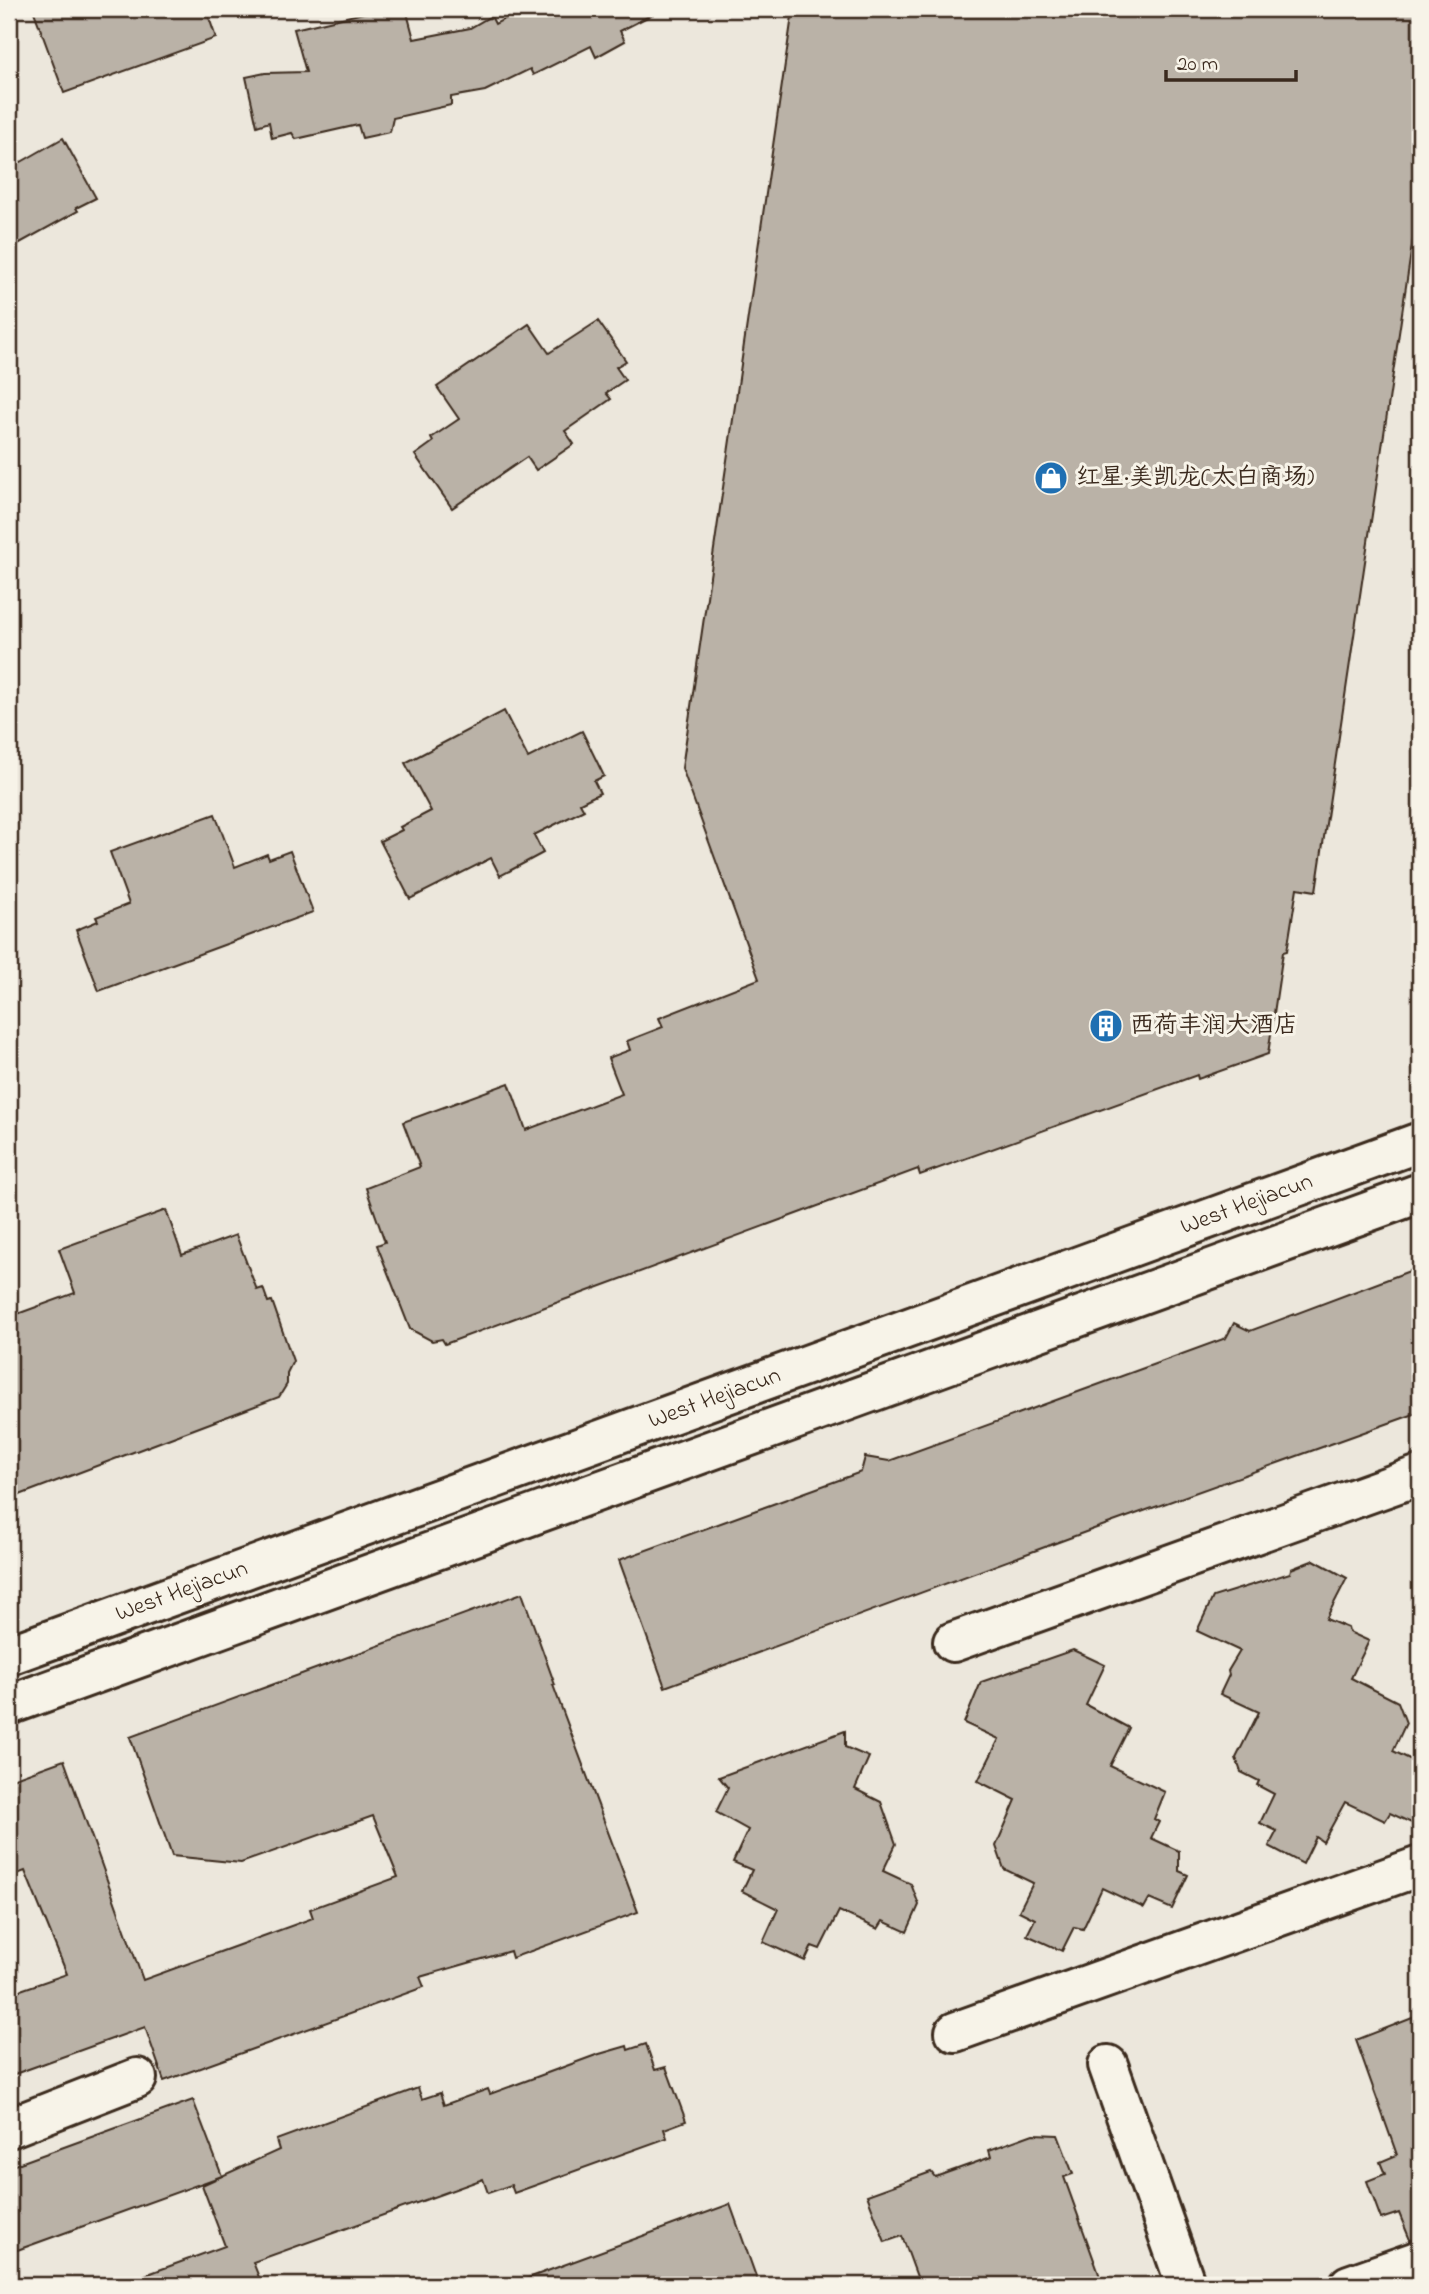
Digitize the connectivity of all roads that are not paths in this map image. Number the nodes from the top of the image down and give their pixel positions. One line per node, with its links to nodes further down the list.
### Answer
1 (1420, 1142): 5 (street, West Hejiacun)
2 (1420, 1193): 6 (street, West Hejiacun)
3 (1420, 1475): 4 (street)
4 (953, 1642)
5 (9, 1655)
6 (9, 1705)
7 (1420, 1867): 8 (street)
8 (955, 2032)
9 (1108, 2066): 13 (street)
10 (137, 2078): 11 (street)
11 (9, 2128)
12 (1420, 2260): 14 (street)
13 (1186, 2285)
14 (1349, 2285)

